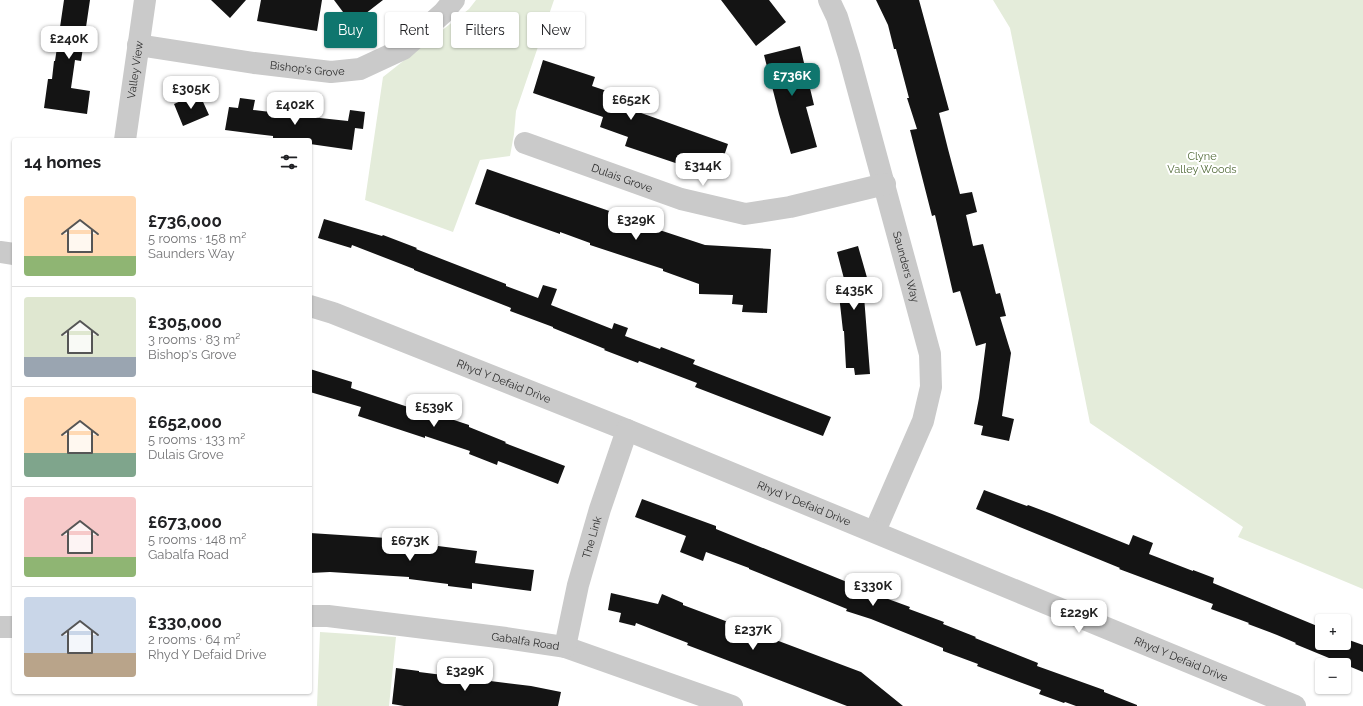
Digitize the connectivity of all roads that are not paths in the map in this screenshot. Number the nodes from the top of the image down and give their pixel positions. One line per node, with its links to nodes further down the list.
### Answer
1 (145, 0): 4 (street, Valley View)
2 (454, 0): 4 (street, Bishop's Grove)
3 (828, 0): 7 (street, Saunders Way)
4 (138, 45): 5 (street, Valley View)
5 (125, 138)
6 (525, 142): 7 (street, Dulais Grove)
7 (885, 184): 12 (street, Saunders Way)
8 (0, 252): 9 (street)
9 (12, 254)
10 (312, 307): 11 (street, Rhyd Y Defaid Drive)
11 (627, 430): 12 (street, Rhyd Y Defaid Drive); 16 (street, The Link)
12 (875, 531): 18 (street, Rhyd Y Defaid Drive)
13 (312, 616): 16 (street, Gabalfa Road)
14 (0, 627): 15 (street)
15 (12, 627)
16 (565, 647): 17 (street, Gabalfa Road)
17 (732, 706)
18 (1295, 706)

